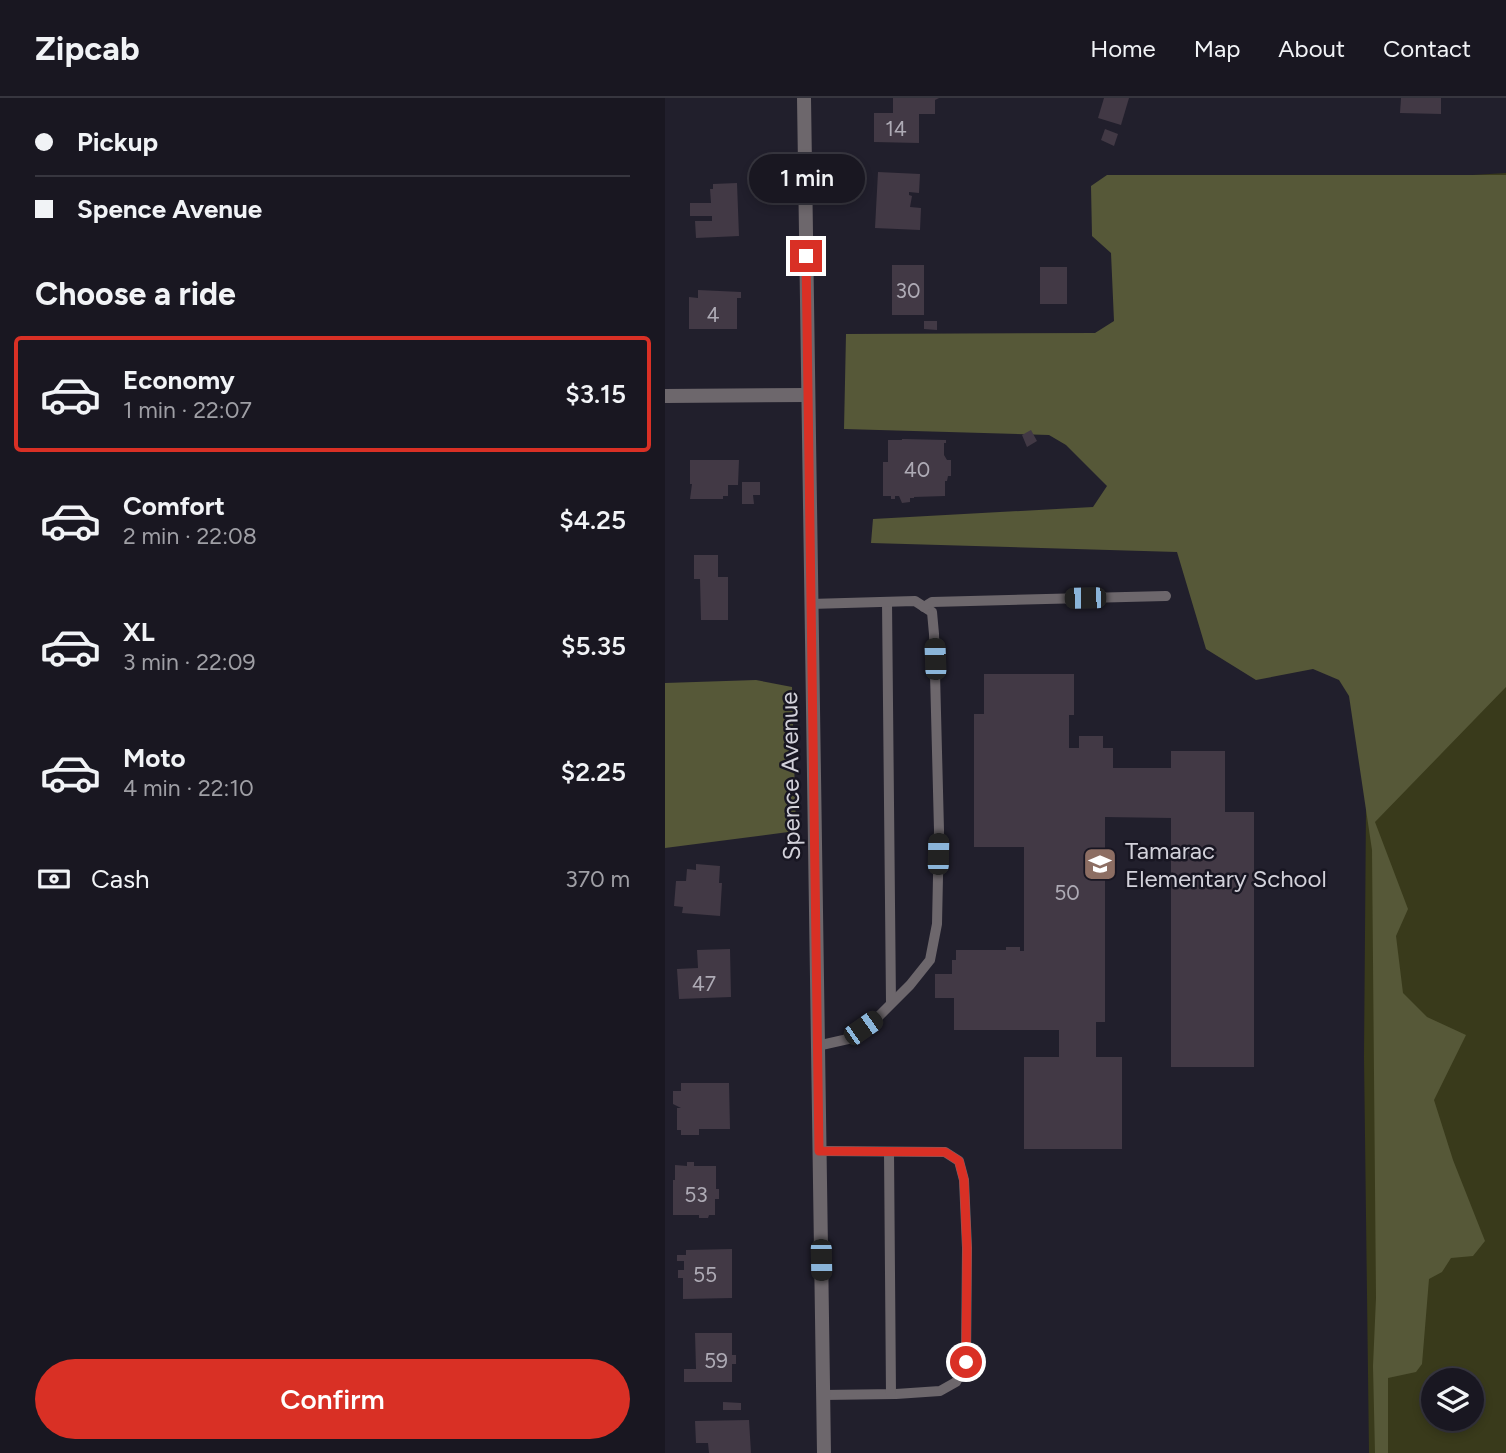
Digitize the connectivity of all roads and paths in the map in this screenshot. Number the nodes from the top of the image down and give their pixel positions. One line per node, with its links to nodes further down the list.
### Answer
1 (803, 98): 2 (street, Spence Avenue)
2 (807, 395): 3 (street); 6 (street, Spence Avenue)
3 (665, 396)
4 (1166, 596): 7 (lane)
5 (887, 602): 6 (lane); 7 (lane); 8 (lane)
6 (810, 604): 9 (street, Spence Avenue)
7 (924, 607): 8 (lane)
8 (891, 1003): 9 (lane)
9 (817, 1046): 10 (street, Spence Avenue)
10 (819, 1151): 11 (lane); 13 (street, Spence Avenue)
11 (889, 1152): 12 (lane); 12 (lane)
12 (891, 1394): 13 (lane)
13 (823, 1395): 14 (street, Spence Avenue)
14 (824, 1453)

